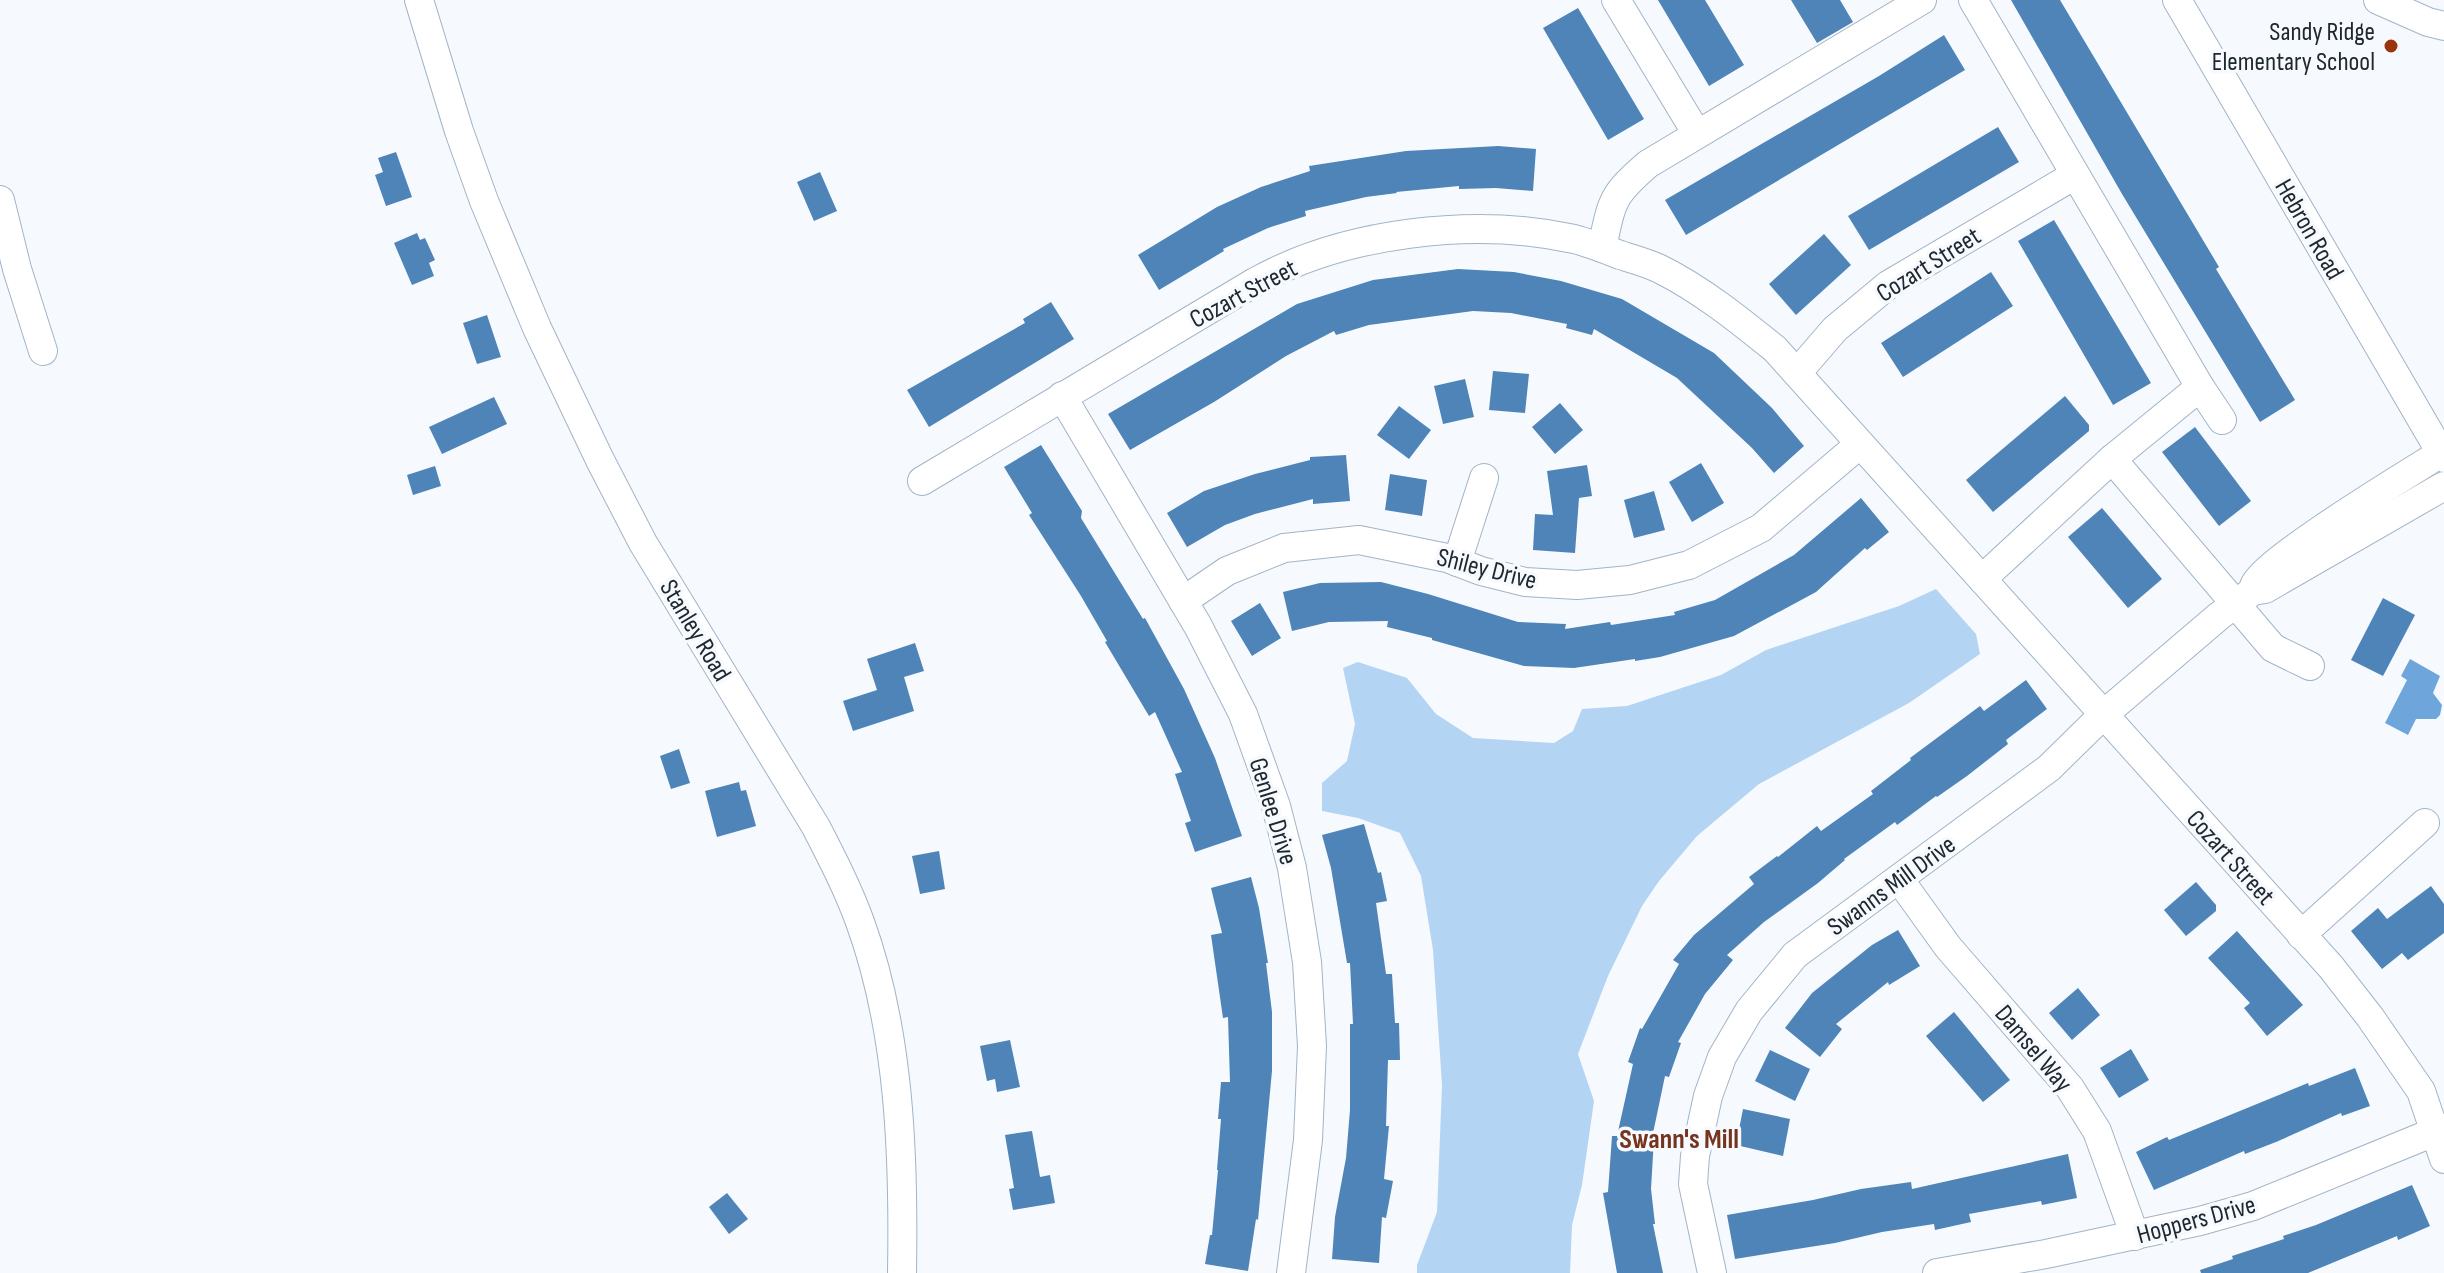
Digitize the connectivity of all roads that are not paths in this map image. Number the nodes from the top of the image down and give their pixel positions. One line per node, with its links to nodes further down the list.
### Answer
1 (419, 0): 36 (street, Stanley Road)
2 (1616, 0): 9 (street)
3 (1922, 0): 7 (street)
4 (1973, 0): 10 (street)
5 (2177, 0): 19 (street, Hebron Road)
6 (2378, 0): 8 (street)
7 (1885, 9): 9 (street)
8 (2444, 26)
9 (1697, 134): 12 (street)
10 (2075, 175): 14 (street, Cozart Street); 15 (street)
11 (0, 200): 13 (street)
12 (1602, 248): 14 (street, Cozart Street); 16 (street, Cozart Street)
13 (43, 351)
14 (1797, 373): 18 (street, Cozart Street)
15 (2200, 387): 17 (street); 20 (street)
16 (1062, 396): 22 (street, Cozart Street); 27 (street, Genlee Drive)
17 (2222, 420)
18 (1860, 444): 24 (street, Shiley Drive); 25 (street, Cozart Street)
19 (2442, 456): 26 (street, Swanns Mill Drive)
20 (2112, 459): 25 (street); 26 (street)
21 (1484, 478): 24 (street)
22 (922, 481)
23 (2444, 486): 26 (street, Swanns Mill Drive)
24 (1457, 562): 27 (street, Shiley Drive)
25 (1982, 579): 29 (street, Cozart Street)
26 (2244, 598): 28 (street); 29 (street, Swanns Mill Drive)
27 (1183, 601): 37 (street, Genlee Drive)
28 (2310, 666)
29 (2103, 715): 31 (street, Swanns Mill Drive); 32 (street, Cozart Street)
30 (2425, 823): 32 (street)
31 (1899, 879): 35 (street, Damsel Way); 38 (street, Swanns Mill Drive)
32 (2301, 935): 33 (street, Cozart Street)
33 (2439, 1130): 34 (street, Cozart Street); 35 (street, Hoppers Drive)
34 (2444, 1159)
35 (2135, 1236): 39 (street, Hoppers Drive)
36 (902, 1273)
37 (1291, 1273)
38 (1712, 1273)
39 (1937, 1273)

